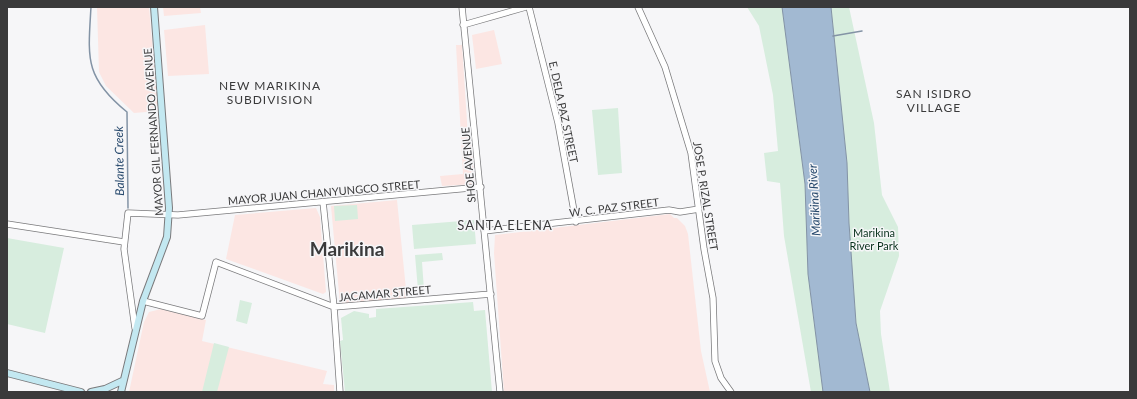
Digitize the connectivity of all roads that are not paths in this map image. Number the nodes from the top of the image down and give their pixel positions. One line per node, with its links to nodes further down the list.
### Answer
1 (154, 7): 10 (main road, MAYOR GIL FERNANDO AVENUE)
2 (462, 7): 6 (street, SHOE AVENUE)
3 (526, 7): 6 (street)
4 (529, 7): 11 (street, E. DELA PAZ STREET)
5 (638, 7): 9 (street, JOSE P. RIZAL STREET)
6 (463, 25): 7 (street, SHOE AVENUE)
7 (481, 187): 8 (street, MAYOR JUAN CHANYUNGCO STREET); 13 (street, SHOE AVENUE)
8 (323, 202): 10 (street, MAYOR JUAN CHANYUNGCO STREET); 17 (street)
9 (699, 209): 11 (street, W. C. PAZ STREET); 27 (street, JOSE P. RIZAL STREET)
10 (169, 216): 14 (street, MAYOR JUAN CHANYUNGCO STREET); 16 (main road, MAYOR GIL FERNANDO AVENUE)
11 (576, 222): 13 (street, W. C. PAZ STREET)
12 (7, 224): 14 (street)
13 (484, 231): 15 (street, SHOE AVENUE)
14 (124, 242): 18 (street)
15 (491, 294): 17 (street, JACAMAR STREET); 26 (street, SHOE AVENUE)
16 (142, 301): 17 (street, JACAMAR STREET); 18 (main road, MAYOR GIL FERNANDO AVENUE)
17 (334, 307): 25 (street)
18 (135, 328): 20 (main road, MAYOR GIL FERNANDO AVENUE)
19 (7, 373): 21 (main road)
20 (122, 381): 23 (main road); 24 (main road, MAYOR GIL FERNANDO AVENUE)
21 (80, 392): 22 (main road)
22 (86, 392)
23 (91, 392)
24 (120, 392)
25 (340, 392)
26 (500, 392)
27 (731, 392)

